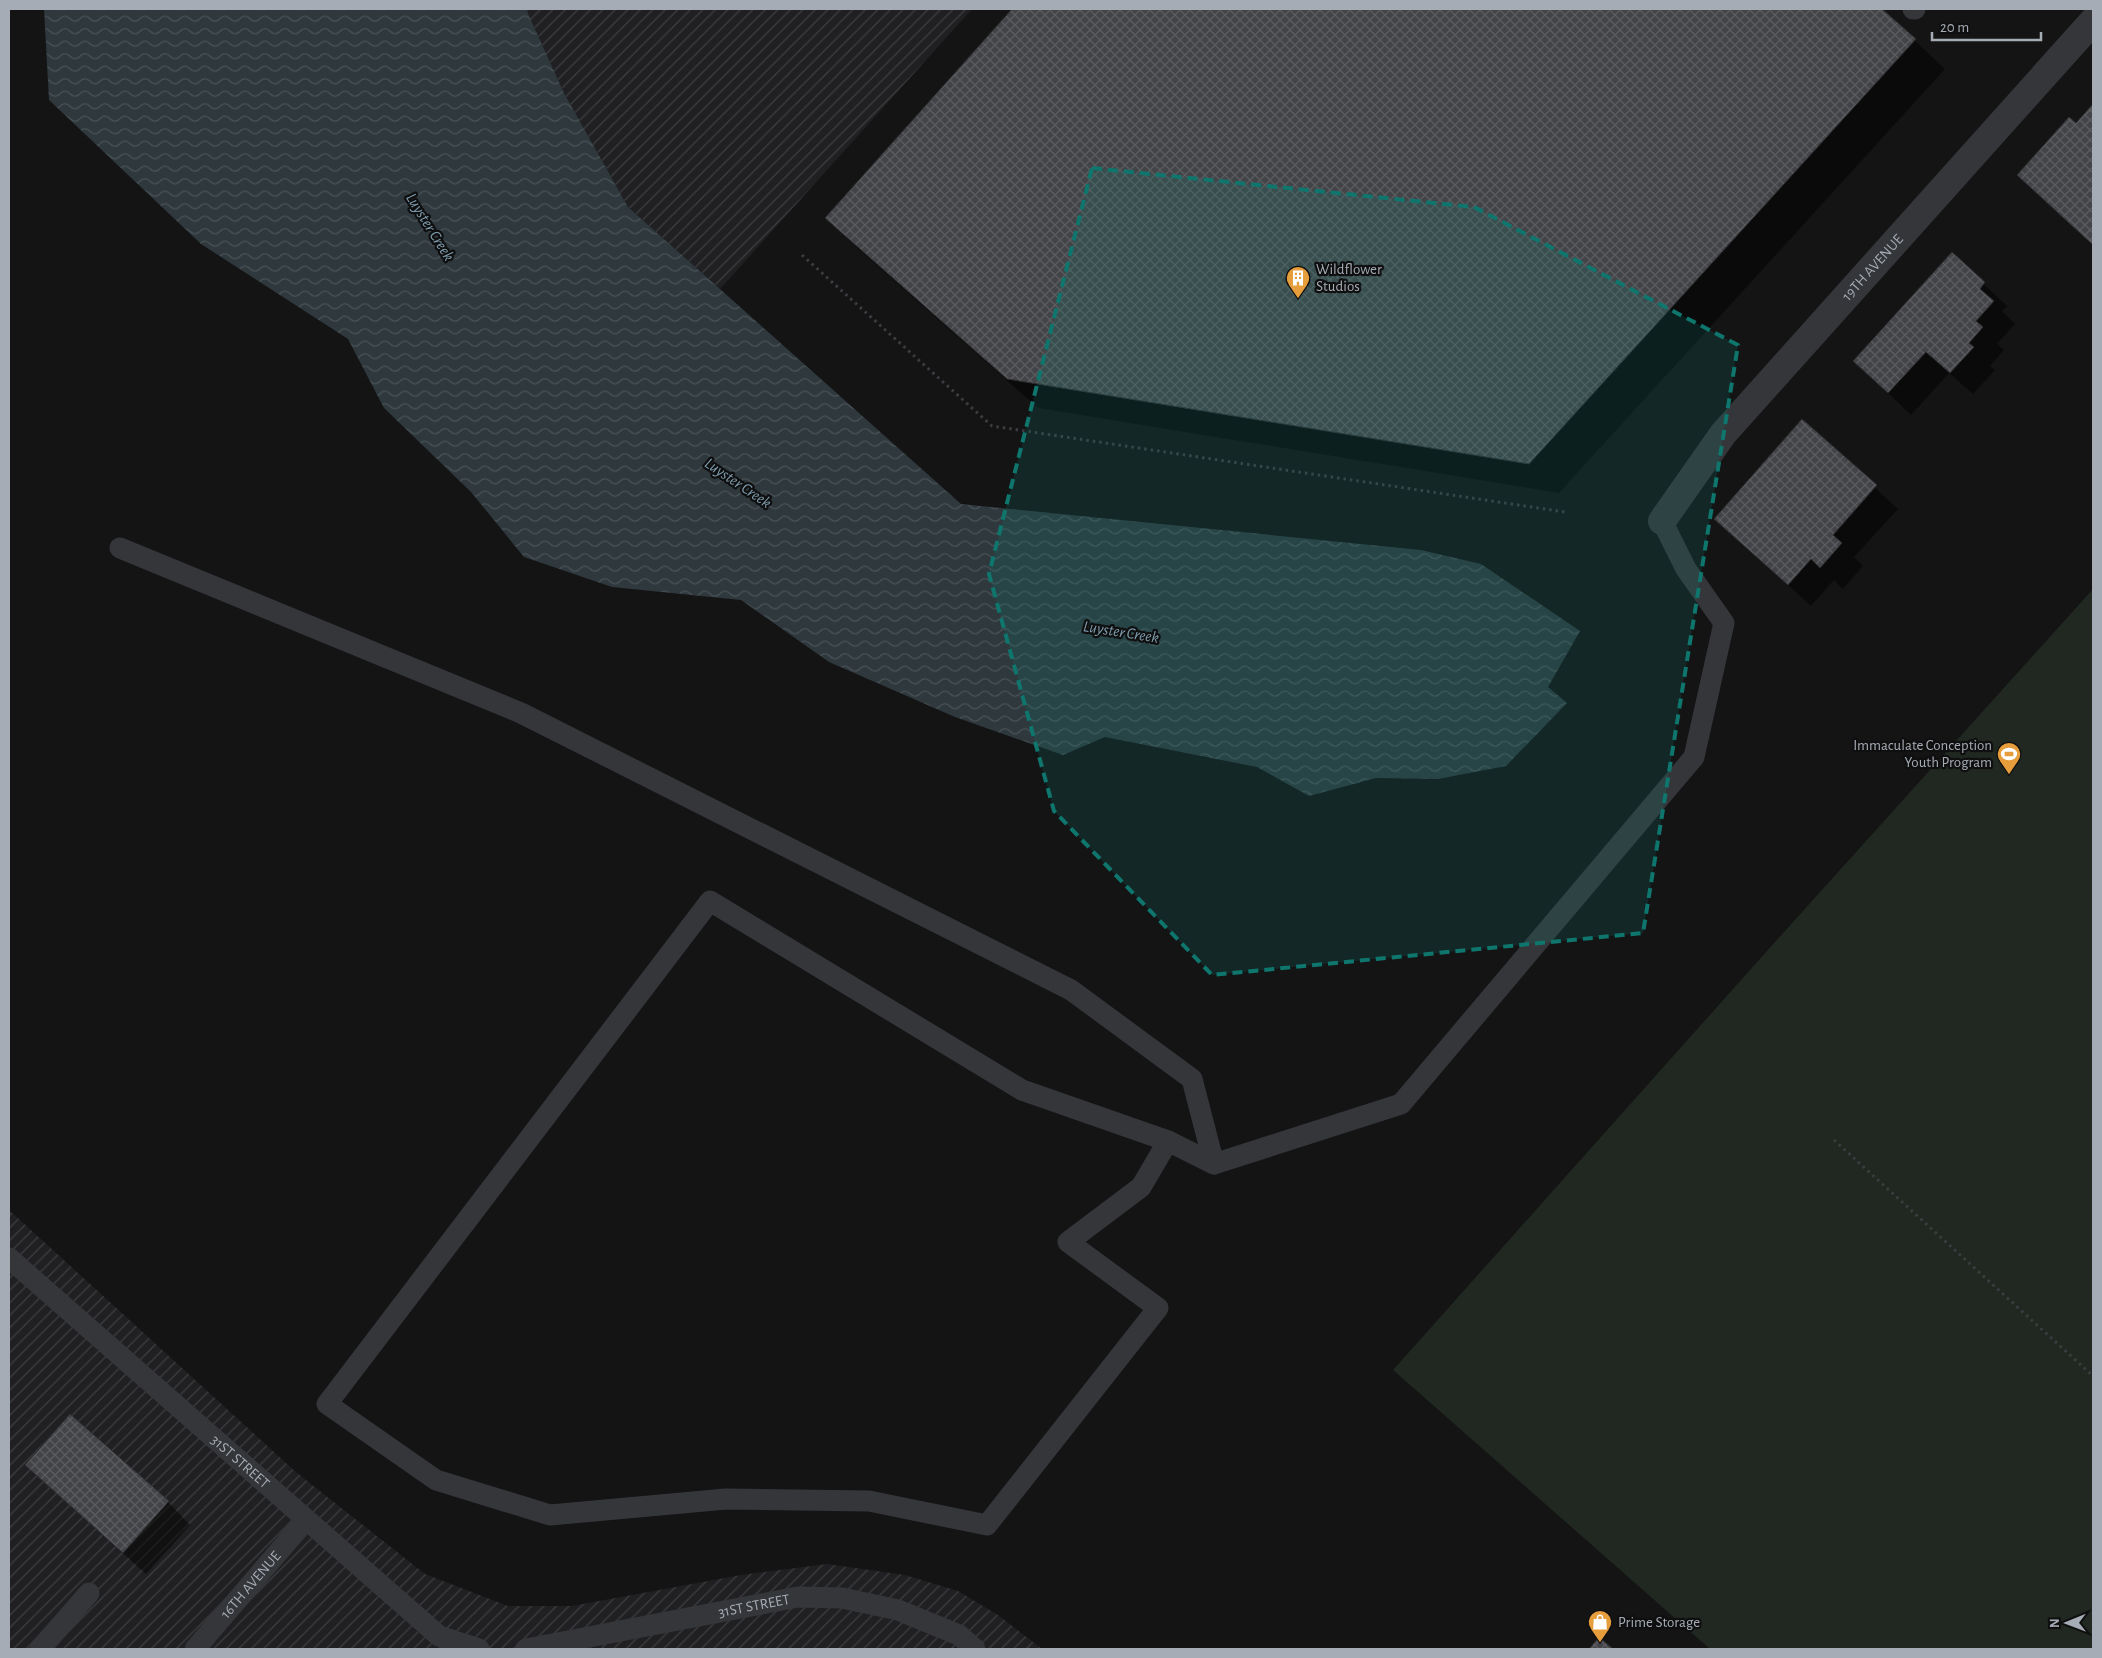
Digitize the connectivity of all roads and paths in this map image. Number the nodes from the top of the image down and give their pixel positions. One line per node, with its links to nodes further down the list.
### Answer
1 (2093, 21): 4 (street, 19TH AVENUE)
2 (802, 255): 3 (path)
3 (1565, 512)
4 (1662, 521): 8 (lane)
5 (120, 548): 8 (lane)
6 (1834, 1140): 10 (path)
7 (1168, 1141): 7 (lane); 8 (lane)
8 (1214, 1164)
9 (9, 1258): 11 (lane, 31ST STREET)
10 (2093, 1376)
11 (306, 1520): 13 (lane, 31ST STREET); 15 (lane, 16TH AVENUE)
12 (89, 1593): 14 (lane)
13 (433, 1643): 16 (lane, 31ST STREET)
14 (40, 1649)
15 (195, 1649)
16 (479, 1649)
17 (526, 1649): 18 (lane, 31ST STREET)
18 (975, 1649)

